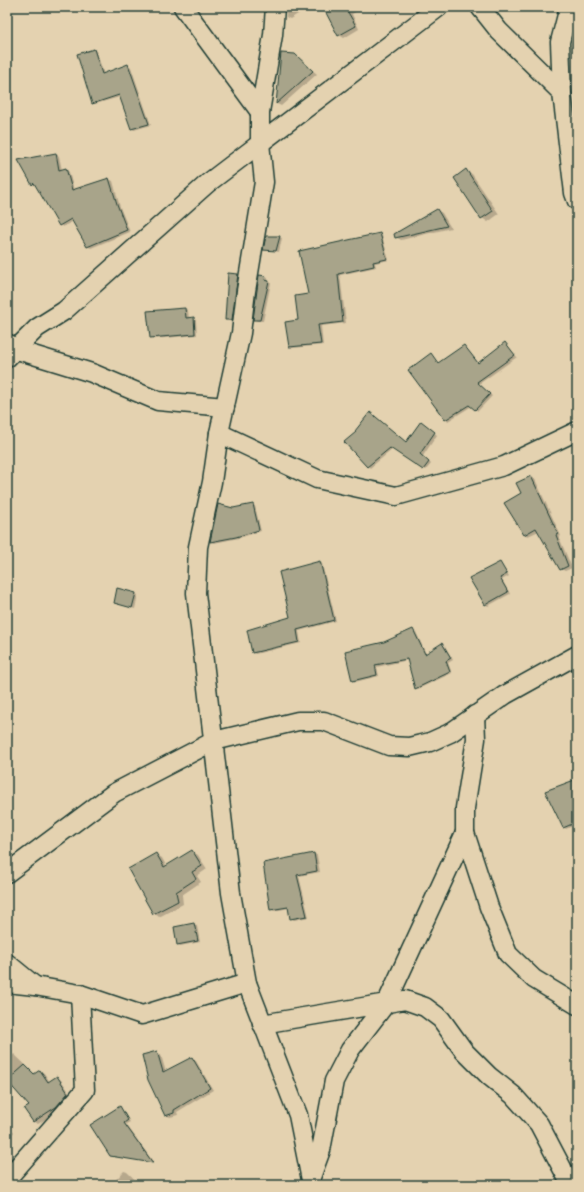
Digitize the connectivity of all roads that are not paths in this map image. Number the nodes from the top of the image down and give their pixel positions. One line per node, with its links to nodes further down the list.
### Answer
1 (183, 7): 7 (street)
2 (275, 7): 7 (street)
3 (439, 7): 8 (street)
4 (480, 7): 6 (street)
5 (569, 7): 6 (street)
6 (562, 93): 9 (street)
7 (260, 112): 8 (street)
8 (260, 144): 10 (street); 11 (street)
9 (577, 201)
10 (10, 350): 11 (street)
11 (225, 407): 13 (street)
12 (577, 431): 13 (street)
13 (219, 433): 16 (street)
14 (577, 654): 15 (street)
15 (476, 715): 16 (street); 17 (street)
16 (214, 741): 18 (street); 21 (street)
17 (465, 833): 24 (street); 25 (street)
18 (7, 873)
19 (7, 963): 22 (street)
20 (7, 983): 22 (street)
21 (247, 983): 23 (street); 26 (street)
22 (35, 986): 23 (street)
23 (80, 994): 27 (street)
24 (387, 1002): 26 (street); 28 (street); 29 (street)
25 (577, 1005)
26 (262, 1024): 28 (street)
27 (7, 1179)
28 (311, 1181)
29 (571, 1185)

